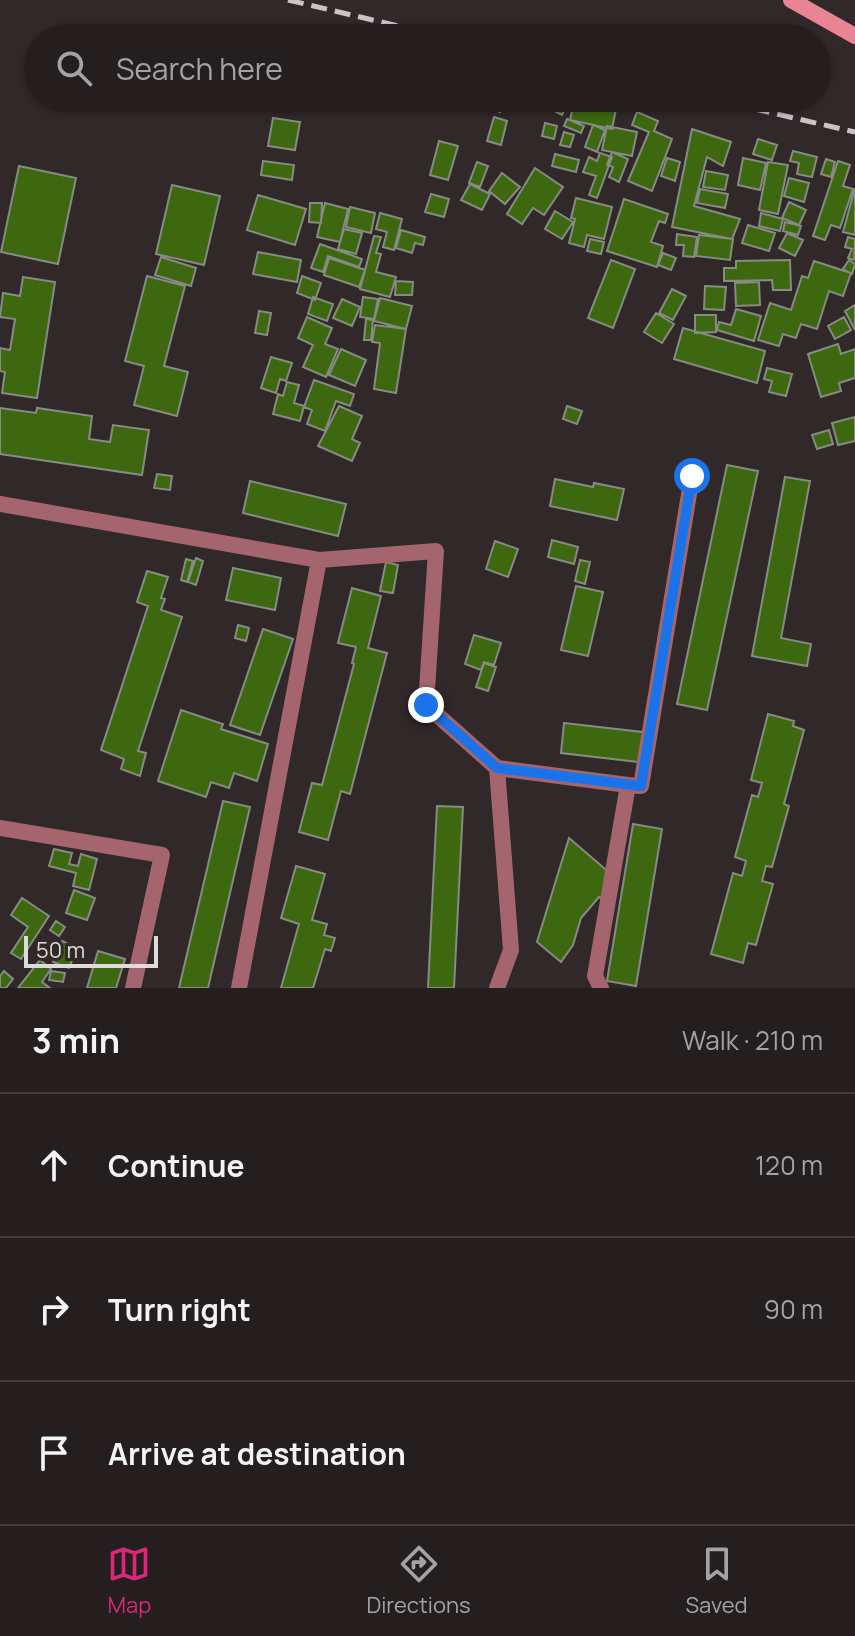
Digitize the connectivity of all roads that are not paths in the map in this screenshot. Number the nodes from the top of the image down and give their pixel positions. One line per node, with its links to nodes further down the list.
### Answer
1 (791, 0): 2 (main road)
2 (855, 36)
3 (692, 476): 7 (street)
4 (0, 504): 5 (street)
5 (319, 560): 6 (street); 10 (street)
6 (497, 768): 7 (street); 11 (street)
7 (628, 785): 12 (street)
8 (0, 828): 9 (street)
9 (133, 988)
10 (239, 988)
11 (497, 988)
12 (601, 988)

